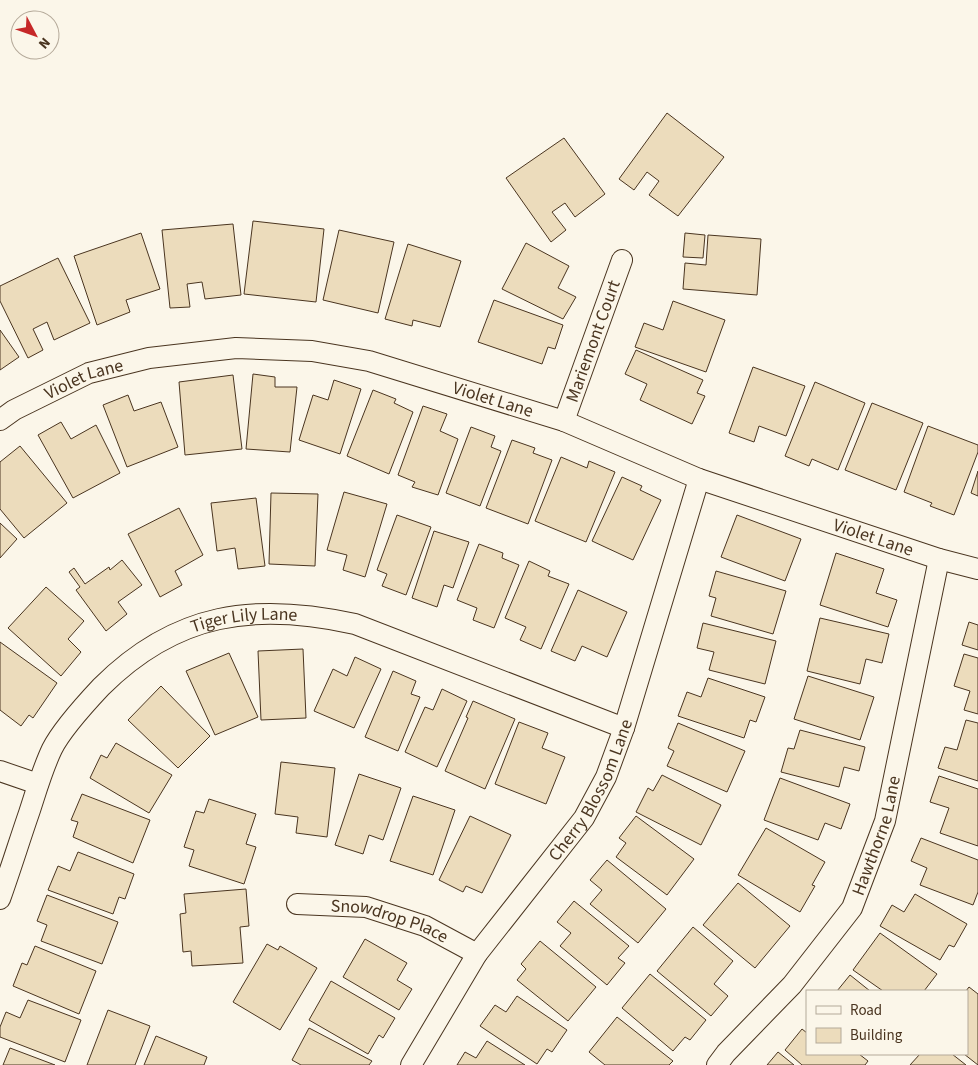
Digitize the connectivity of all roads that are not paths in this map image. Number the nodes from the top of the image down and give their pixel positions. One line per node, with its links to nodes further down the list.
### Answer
1 (622, 260): 3 (street, Mariemont Court)
2 (0, 420): 3 (street, Violet Lane)
3 (564, 422): 4 (street, Violet Lane)
4 (699, 479): 5 (street, Violet Lane); 7 (street, Cherry Blossom Lane)
5 (939, 559): 6 (street, Violet Lane); 14 (street, Hawthorne Lane)
6 (978, 569)
7 (624, 728): 9 (street, Tiger Lily Lane); 12 (street, Cherry Blossom Lane)
8 (0, 771): 9 (street)
9 (38, 784): 10 (street, Tiger Lily Lane)
10 (0, 899)
11 (297, 904): 12 (street, Snowdrop Place)
12 (477, 954): 13 (street, Cherry Blossom Lane)
13 (411, 1065)
14 (716, 1065)

